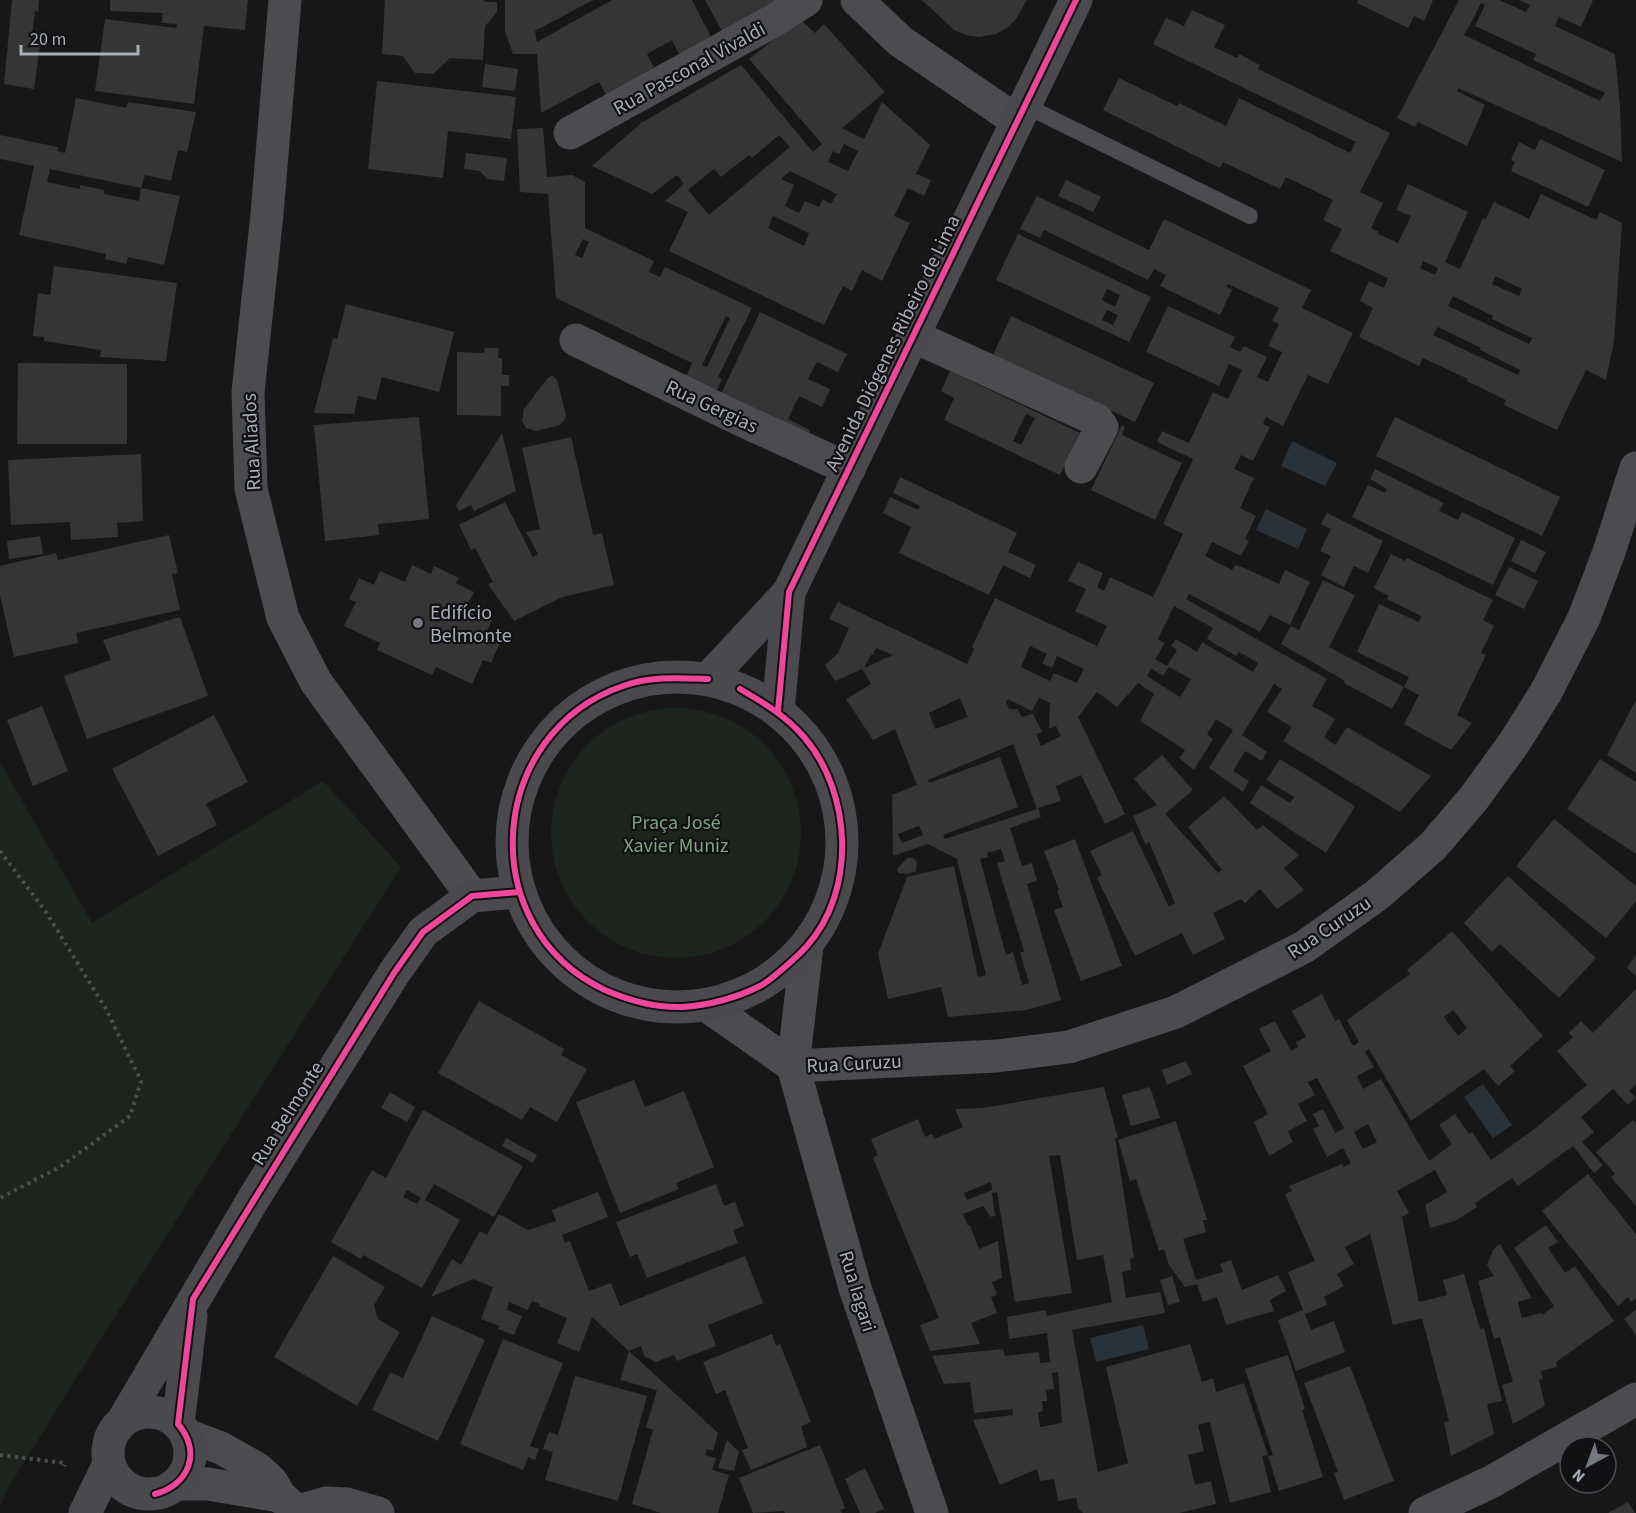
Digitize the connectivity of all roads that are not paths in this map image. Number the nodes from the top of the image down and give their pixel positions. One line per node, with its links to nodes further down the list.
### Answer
1 (285, 0): 17 (street, Rua Aliados)
2 (806, 0): 6 (street, Rua Pasconal Vivaldi)
3 (856, 0): 5 (street)
4 (1076, 0): 5 (main road, Avenida Diógenes Ribeiro de Lima)
5 (1021, 114): 7 (lane); 8 (main road, Avenida Diógenes Ribeiro de Lima)
6 (570, 133)
7 (1250, 216)
8 (912, 336): 10 (street); 12 (main road, Avenida Diógenes Ribeiro de Lima)
9 (576, 340): 12 (street, Rua Gergias)
10 (1081, 467)
11 (1636, 468): 20 (street, Rua Curuzu)
12 (849, 469): 13 (main road, Avenida Diógenes Ribeiro de Lima)
13 (789, 592): 14 (main road, Avenida Diógenes Ribeiro de Lima); 15 (main road, Avenida Diógenes Ribeiro de Lima)
14 (708, 679): 15 (main road); 16 (main road)
15 (778, 711): 18 (main road)
16 (519, 891): 17 (main road); 19 (main road)
17 (472, 896): 21 (main road, Rua Belmonte)
18 (807, 946): 19 (main road); 20 (street, Rua Iagari)
19 (706, 1005): 20 (street)
20 (793, 1066): 30 (street, Rua Iagari)
21 (193, 1299): 23 (main road, Rua Belmonte); 24 (main road, Rua Belmonte)
22 (1636, 1399): 31 (street)
23 (124, 1419): 24 (main road); 25 (main road)
24 (182, 1429): 26 (main road); 27 (street)
25 (109, 1464): 26 (main road); 28 (main road)
26 (168, 1495): 27 (street)
27 (292, 1507): 29 (street)
28 (88, 1508)
29 (378, 1513)
30 (932, 1513)
31 (1425, 1513)

